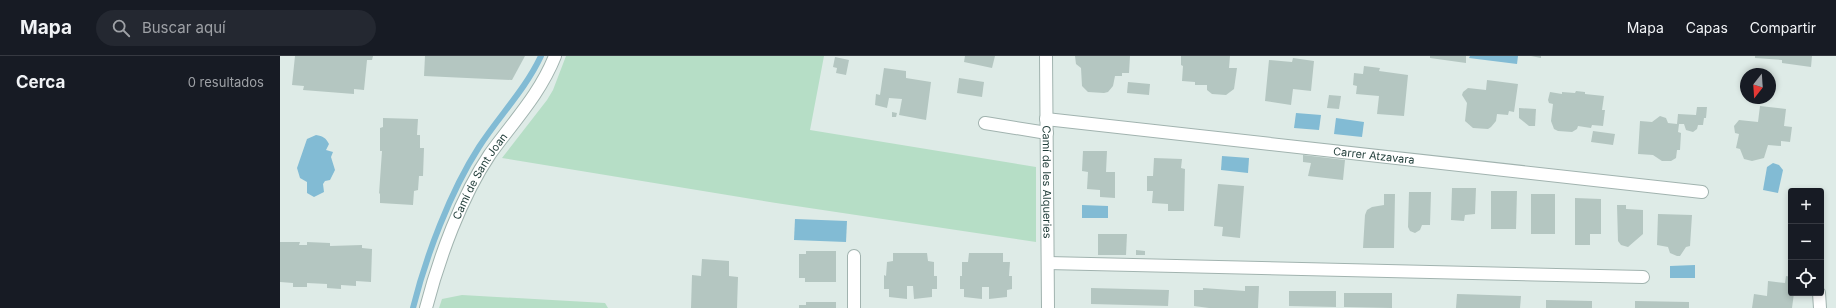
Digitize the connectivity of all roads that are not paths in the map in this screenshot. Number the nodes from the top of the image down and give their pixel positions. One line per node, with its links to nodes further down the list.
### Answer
1 (555, 56): 11 (street, Camí de Sant Joan)
2 (1046, 56): 3 (street, Camí de les Alqueries)
3 (1046, 119): 5 (street, Camí de les Alqueries); 6 (street, Carrer Atzavara)
4 (986, 123): 5 (street)
5 (1047, 133): 8 (street, Camí de les Alqueries)
6 (1702, 192)
7 (854, 256): 12 (street)
8 (1048, 263): 9 (street); 13 (street, Camí de les Alqueries)
9 (1643, 277)
10 (1819, 296): 14 (street)
11 (426, 308)
12 (854, 308)
13 (1048, 308)
14 (1820, 308)

